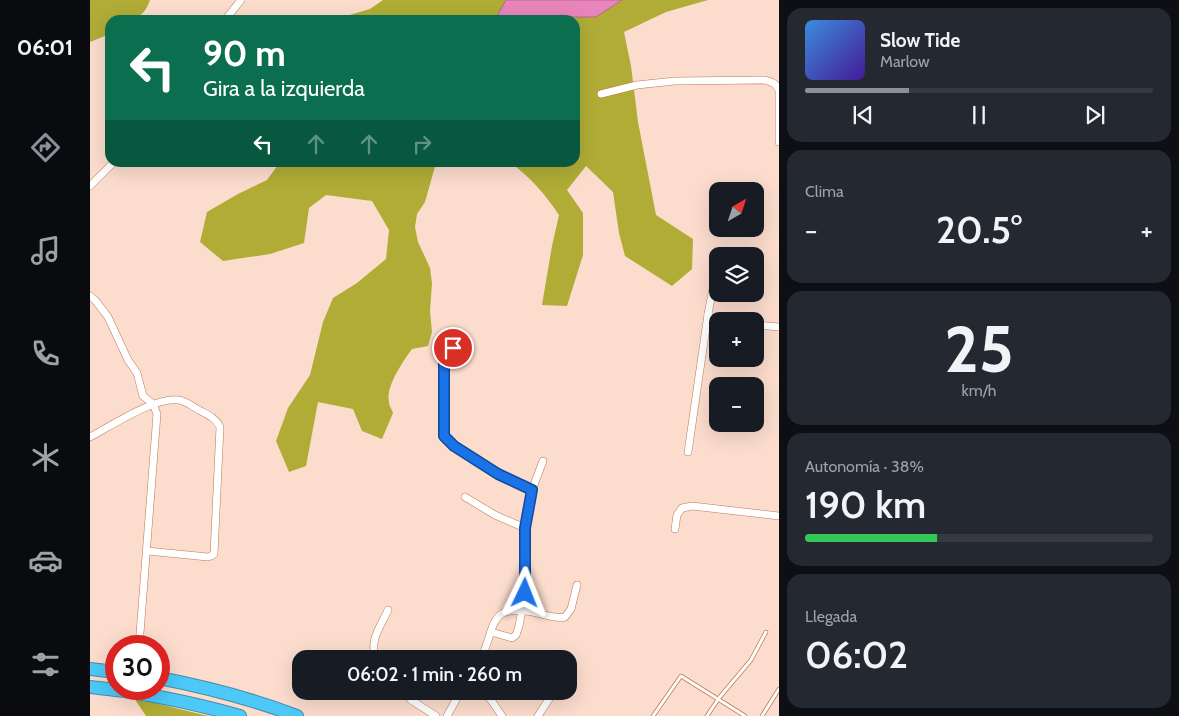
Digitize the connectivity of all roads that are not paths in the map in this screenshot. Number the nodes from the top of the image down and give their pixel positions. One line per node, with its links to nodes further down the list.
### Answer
1 (241, 0): 2 (street)
2 (229, 15)
3 (601, 94): 4 (street)
4 (779, 142)
5 (109, 167): 6 (street)
6 (90, 186)
7 (90, 296): 13 (street)
8 (710, 302): 9 (street)
9 (708, 314): 15 (street)
10 (764, 326): 11 (street)
11 (779, 328)
12 (453, 348): 17 (street)
13 (153, 404): 14 (street); 22 (street); 22 (street)
14 (90, 437)
15 (688, 452)
16 (543, 462): 17 (street)
17 (532, 490): 20 (street)
18 (465, 496): 20 (street)
19 (779, 516): 21 (street)
20 (525, 528): 25 (street)
21 (675, 529)
22 (147, 551): 28 (street)
23 (577, 584): 25 (street)
24 (388, 610): 29 (street)
25 (522, 610): 26 (street); 26 (street)
26 (491, 632): 30 (street)
27 (766, 632): 36 (lane)
28 (140, 635)
29 (374, 650)
30 (484, 650)
31 (90, 669): 32 (highway)
32 (105, 671)
33 (170, 680): 42 (highway)
34 (90, 687): 41 (highway)
35 (779, 689): 50 (lane)
36 (719, 698): 47 (lane); 48 (lane); 49 (lane)
37 (411, 700): 43 (street)
38 (456, 700): 44 (street)
39 (491, 700): 45 (street)
40 (548, 700): 46 (street)
41 (240, 716)
42 (297, 716)
43 (436, 716)
44 (447, 716)
45 (502, 716)
46 (538, 716)
47 (653, 716)
48 (707, 716)
49 (745, 716)
50 (762, 716)

